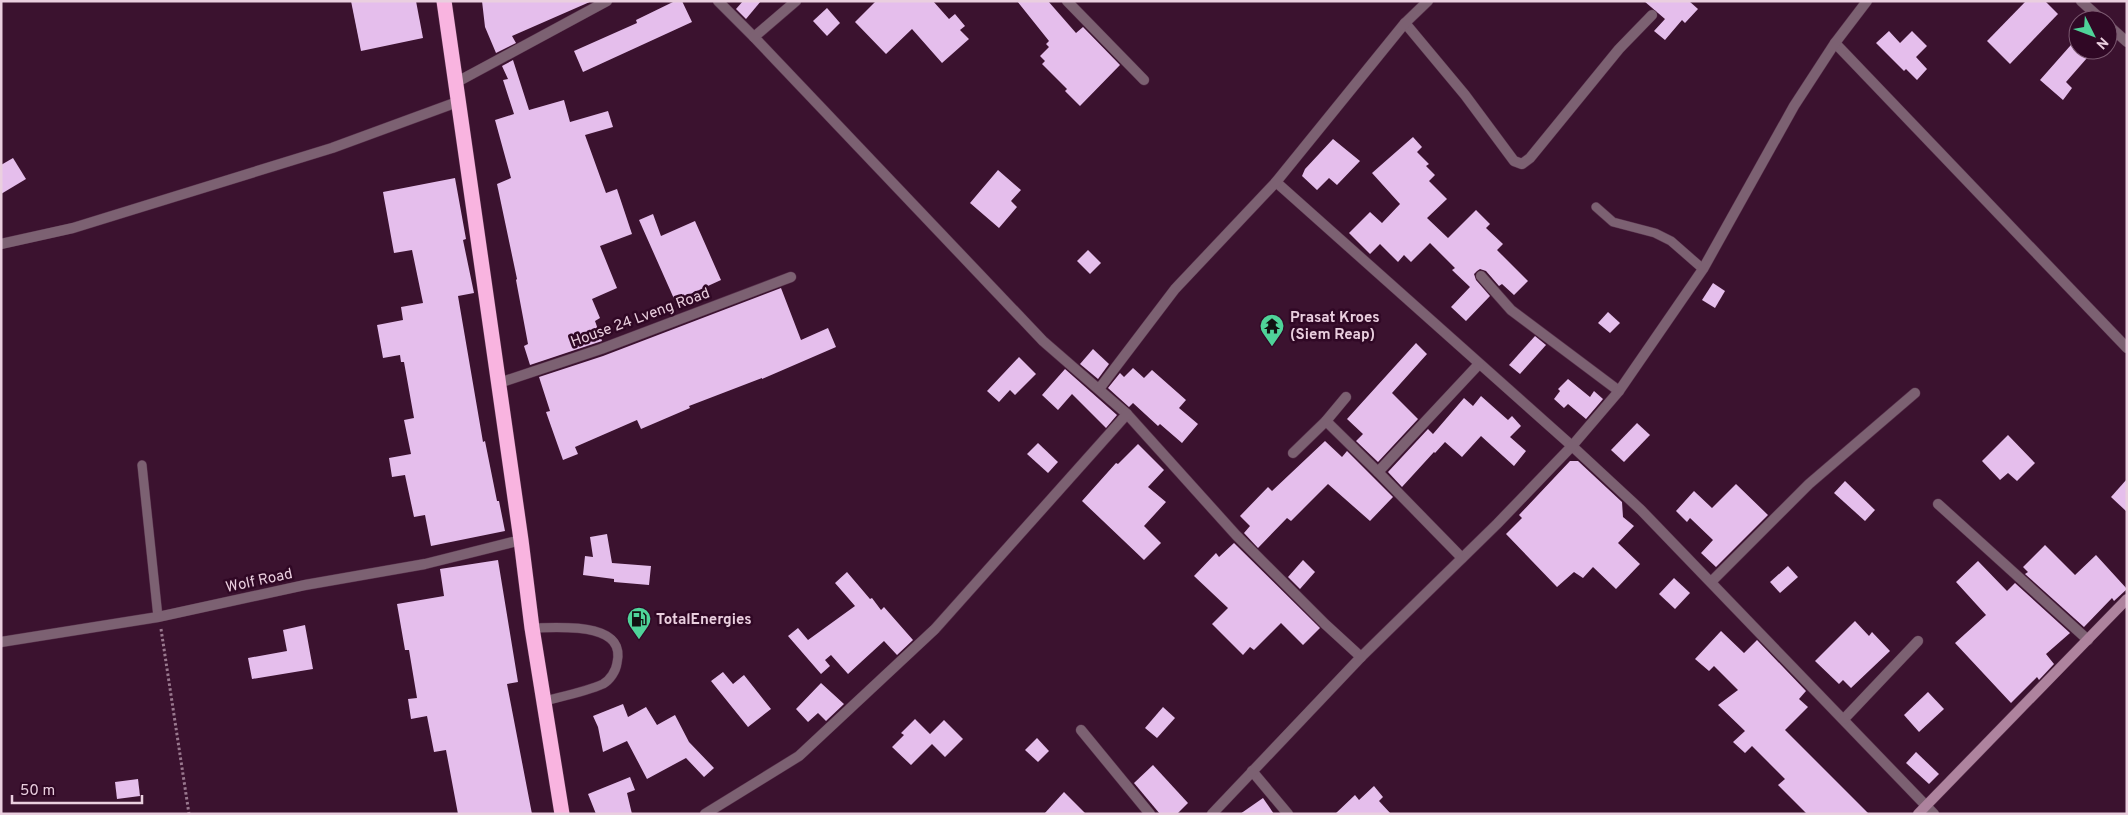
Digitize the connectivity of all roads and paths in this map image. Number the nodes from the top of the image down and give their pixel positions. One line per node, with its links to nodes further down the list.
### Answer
1 (444, 1): 15 (highway)
2 (606, 1): 15 (street)
3 (718, 1): 12 (street)
4 (796, 1): 12 (street)
5 (1067, 1): 14 (street)
6 (1428, 1): 11 (street)
7 (1867, 1): 13 (street)
8 (2081, 1): 9 (street)
9 (2091, 10)
10 (1652, 15): 11 (street)
11 (1405, 23): 17 (street)
12 (754, 37): 26 (street)
13 (1836, 43): 20 (street); 23 (street)
14 (1144, 80)
15 (457, 82): 16 (highway)
16 (460, 102): 19 (street); 25 (highway)
17 (1276, 182): 24 (street); 26 (street)
18 (1596, 207): 20 (lane)
19 (1, 244)
20 (1703, 269): 27 (street)
21 (1481, 276): 27 (street)
22 (791, 277): 25 (street, House 24 Lveng Road)
23 (2127, 348)
24 (1479, 364): 32 (street); 35 (street)
25 (499, 383): 37 (highway)
26 (1099, 389): 30 (street)
27 (1619, 391): 32 (street)
28 (1915, 392): 39 (street)
29 (1346, 397): 31 (street)
30 (1127, 414): 46 (street); 54 (street)
31 (1326, 421): 33 (street); 35 (street)
32 (1572, 446): 38 (street); 39 (street)
33 (1293, 453)
34 (142, 464): 41 (lane)
35 (1378, 472): 38 (street)
36 (1938, 504): 43 (street)
37 (521, 540): 41 (street, Wolf Road); 42 (highway)
38 (1462, 558): 46 (street)
39 (1711, 582): 48 (street)
40 (2127, 599): 43 (street)
41 (158, 617): 45 (street, Wolf Road); 52 (path)
42 (532, 628): 47 (highway); 47 (lane)
43 (2088, 640): 51 (street)
44 (1918, 641): 48 (street)
45 (1, 642)
46 (1361, 657): 50 (street)
47 (544, 701): 53 (highway)
48 (1844, 719): 51 (street)
49 (1081, 730): 55 (street)
50 (1252, 771): 56 (street); 57 (street)
51 (1927, 805): 58 (street); 59 (street)
52 (189, 814)
53 (562, 814)
54 (705, 814)
55 (1150, 814)
56 (1212, 814)
57 (1288, 814)
58 (1918, 814)
59 (1934, 814)

